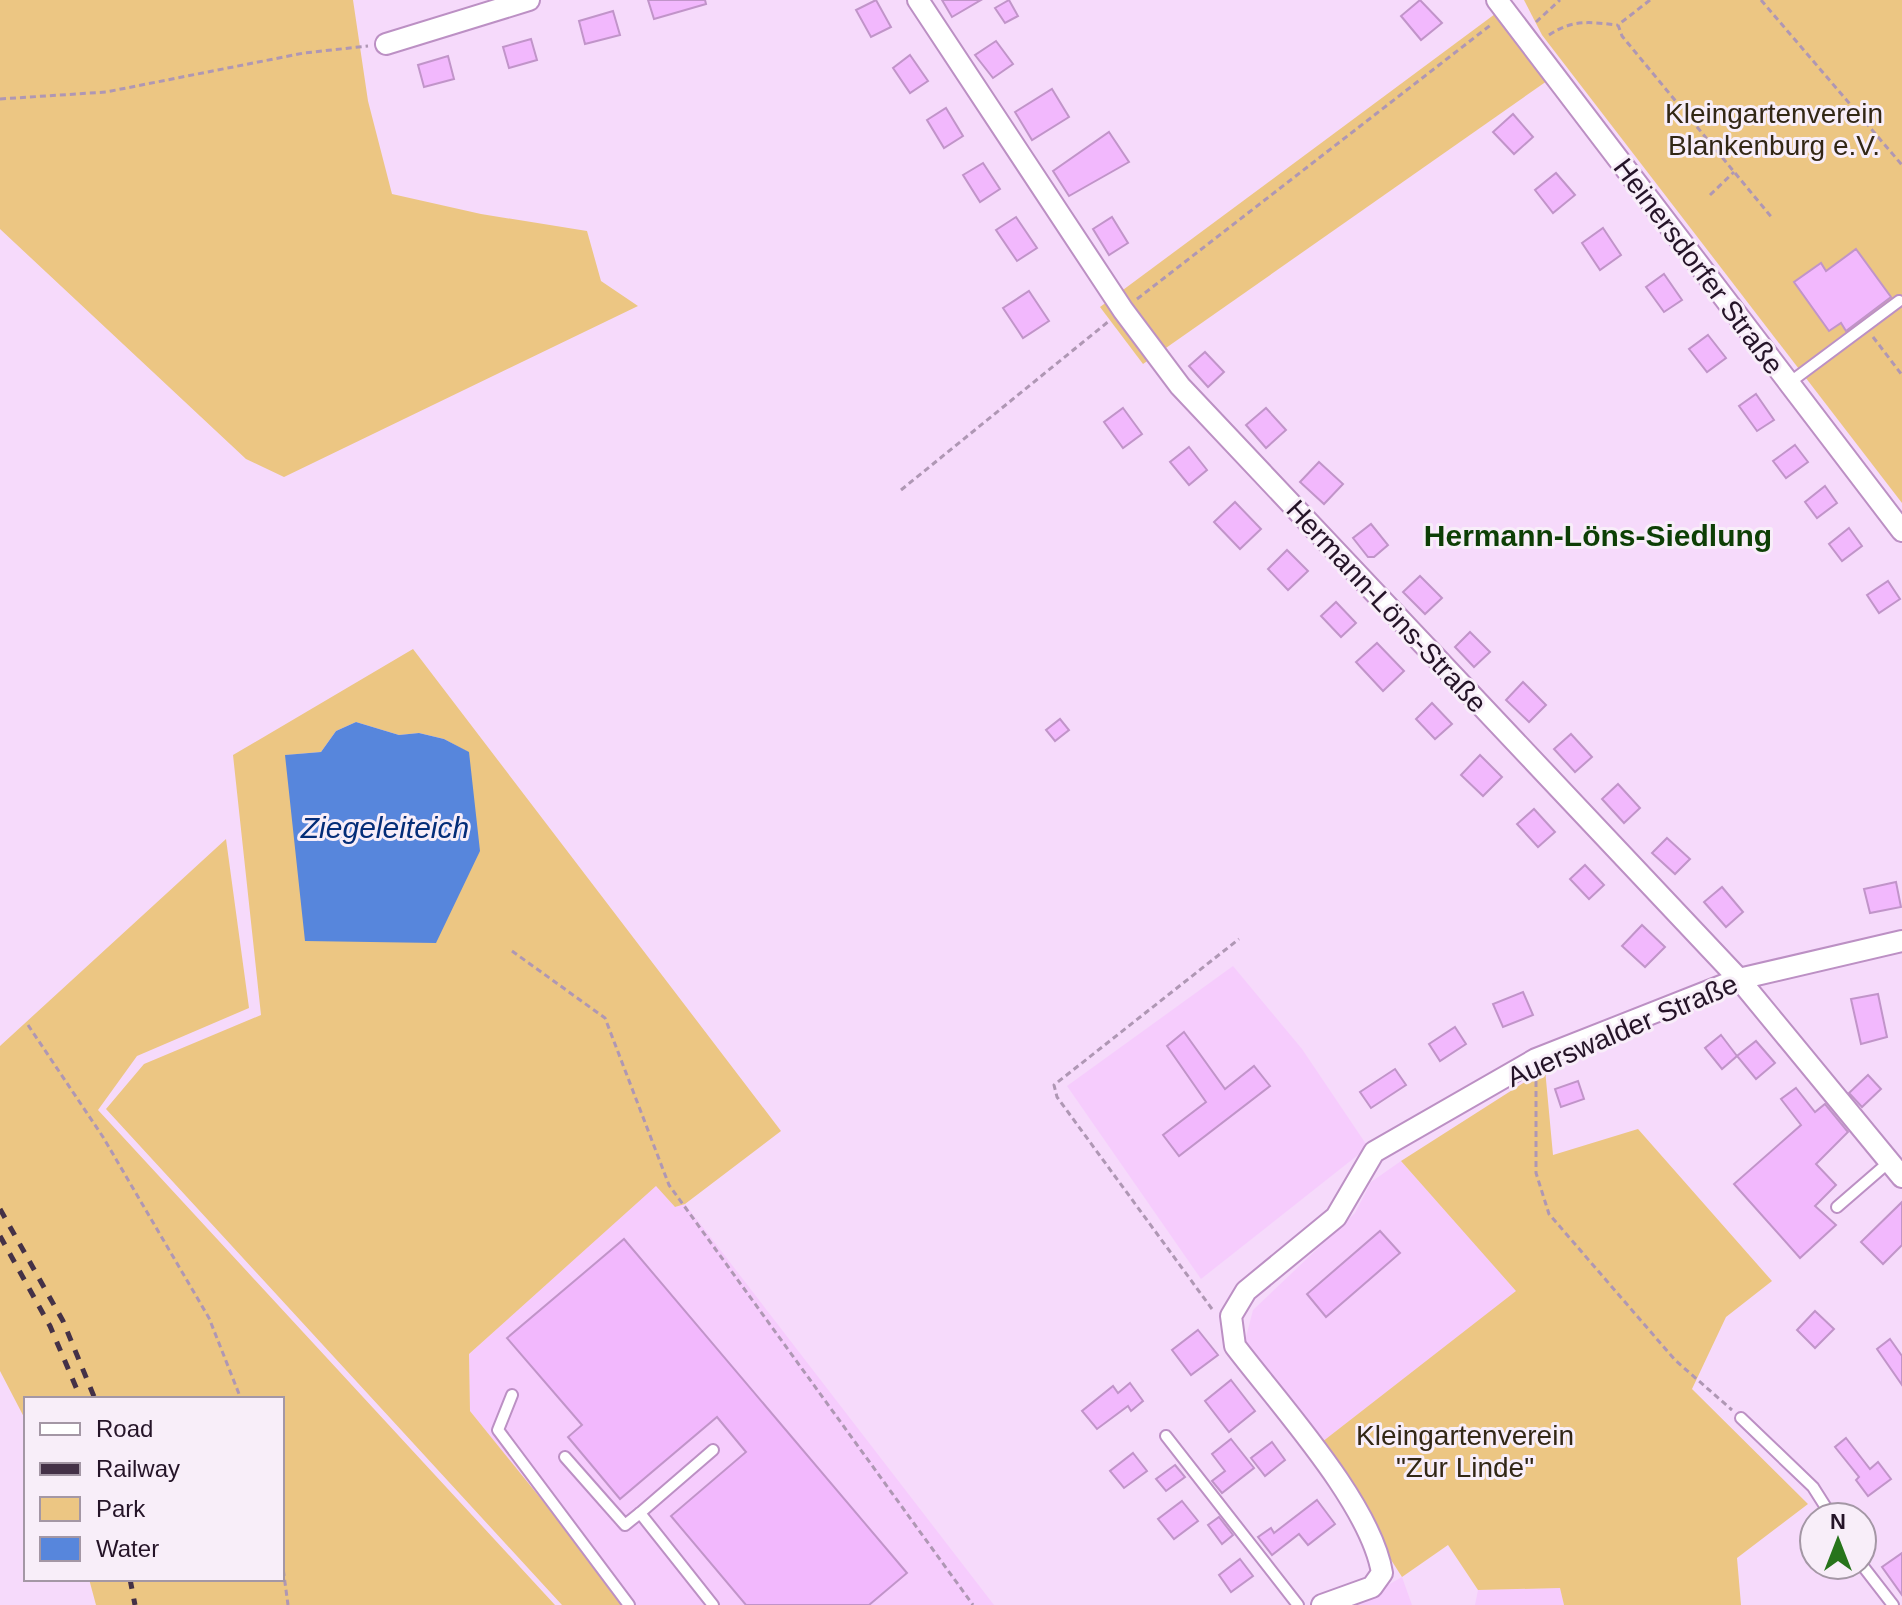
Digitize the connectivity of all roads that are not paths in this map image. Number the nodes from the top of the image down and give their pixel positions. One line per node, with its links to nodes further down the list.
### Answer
1 (529, 0): 4 (street)
2 (918, 0): 9 (street, Hermann-Löns-Straße)
3 (1502, 6): 6 (street, Heinersdorfer Straße)
4 (386, 44)
5 (1899, 301): 6 (lane)
6 (1787, 384): 7 (street, Heinersdorfer Straße)
7 (1902, 531)
8 (1902, 941): 9 (street, Auerswalder Straße)
9 (1739, 979): 10 (street, Hermann-Löns-Straße); 23 (street, Auerswalder Straße)
10 (1896, 1170): 11 (lane)
11 (1837, 1207)
12 (512, 1395): 20 (lane)
13 (1741, 1418): 17 (lane)
14 (1166, 1436): 22 (lane)
15 (713, 1450): 18 (lane)
16 (565, 1457): 18 (lane)
17 (1822, 1501)
18 (640, 1513): 21 (lane)
19 (1874, 1581): 24 (lane)
20 (629, 1605)
21 (713, 1605)
22 (1298, 1605)
23 (1322, 1605)
24 (1893, 1605)

